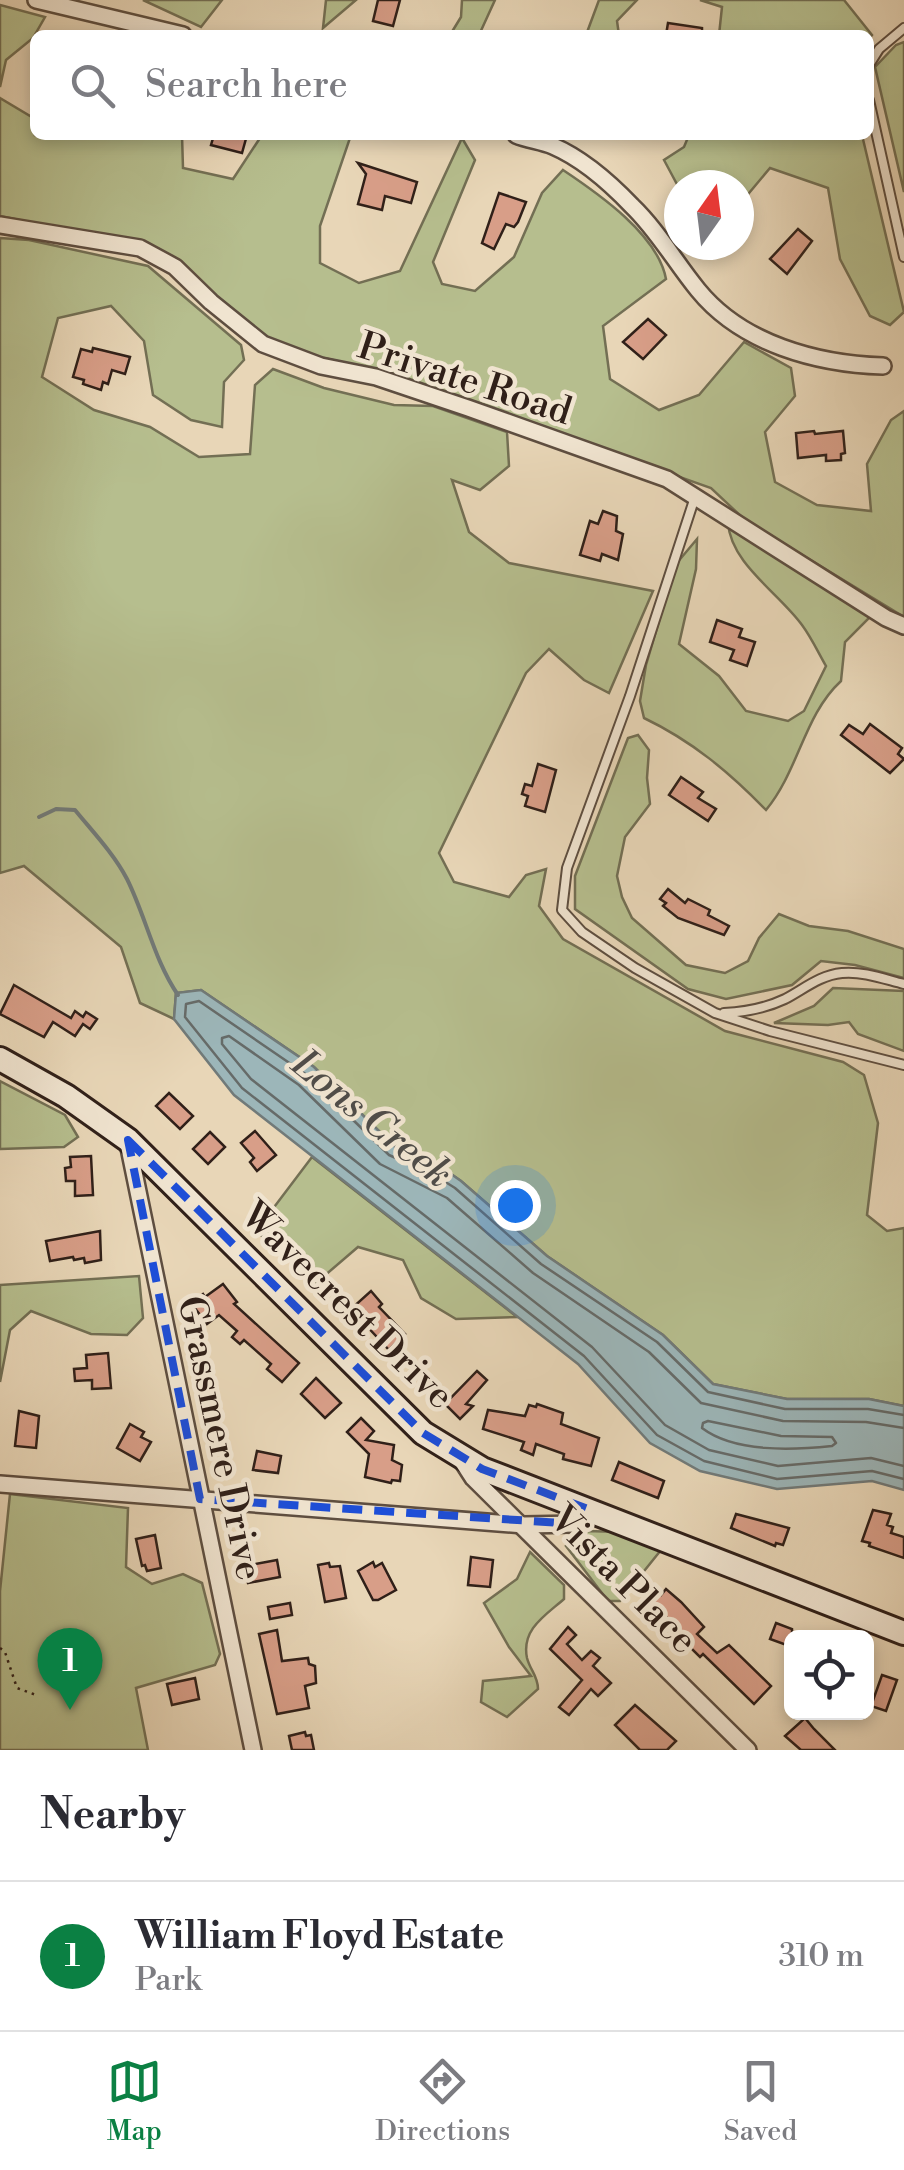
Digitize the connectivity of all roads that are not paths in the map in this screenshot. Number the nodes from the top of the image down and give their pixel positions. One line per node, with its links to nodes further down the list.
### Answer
1 (36, 0): 3 (street)
2 (904, 28): 4 (lane)
3 (163, 30)
4 (874, 56)
5 (874, 122): 8 (lane)
6 (533, 140): 9 (street)
7 (0, 225): 10 (street, Private Road)
8 (904, 257)
9 (883, 366)
10 (695, 496): 11 (street, Private Road); 13 (lane)
11 (904, 626)
12 (904, 984): 13 (lane)
13 (715, 1013): 15 (lane)
14 (0, 1059): 16 (street, Wavecrest Drive)
15 (904, 1065)
16 (128, 1140): 17 (street, Wavecrest Drive); 19 (street, Grassmere Drive)
17 (456, 1453): 20 (street, Wavecrest Drive); 21 (street, Vista Place)
18 (0, 1484): 19 (street)
19 (200, 1499): 21 (street); 23 (street, Grassmere Drive)
20 (588, 1509): 21 (street); 22 (street, Wavecrest Drive)
21 (524, 1525): 24 (street, Vista Place)
22 (904, 1633)
23 (253, 1750)
24 (748, 1750)

